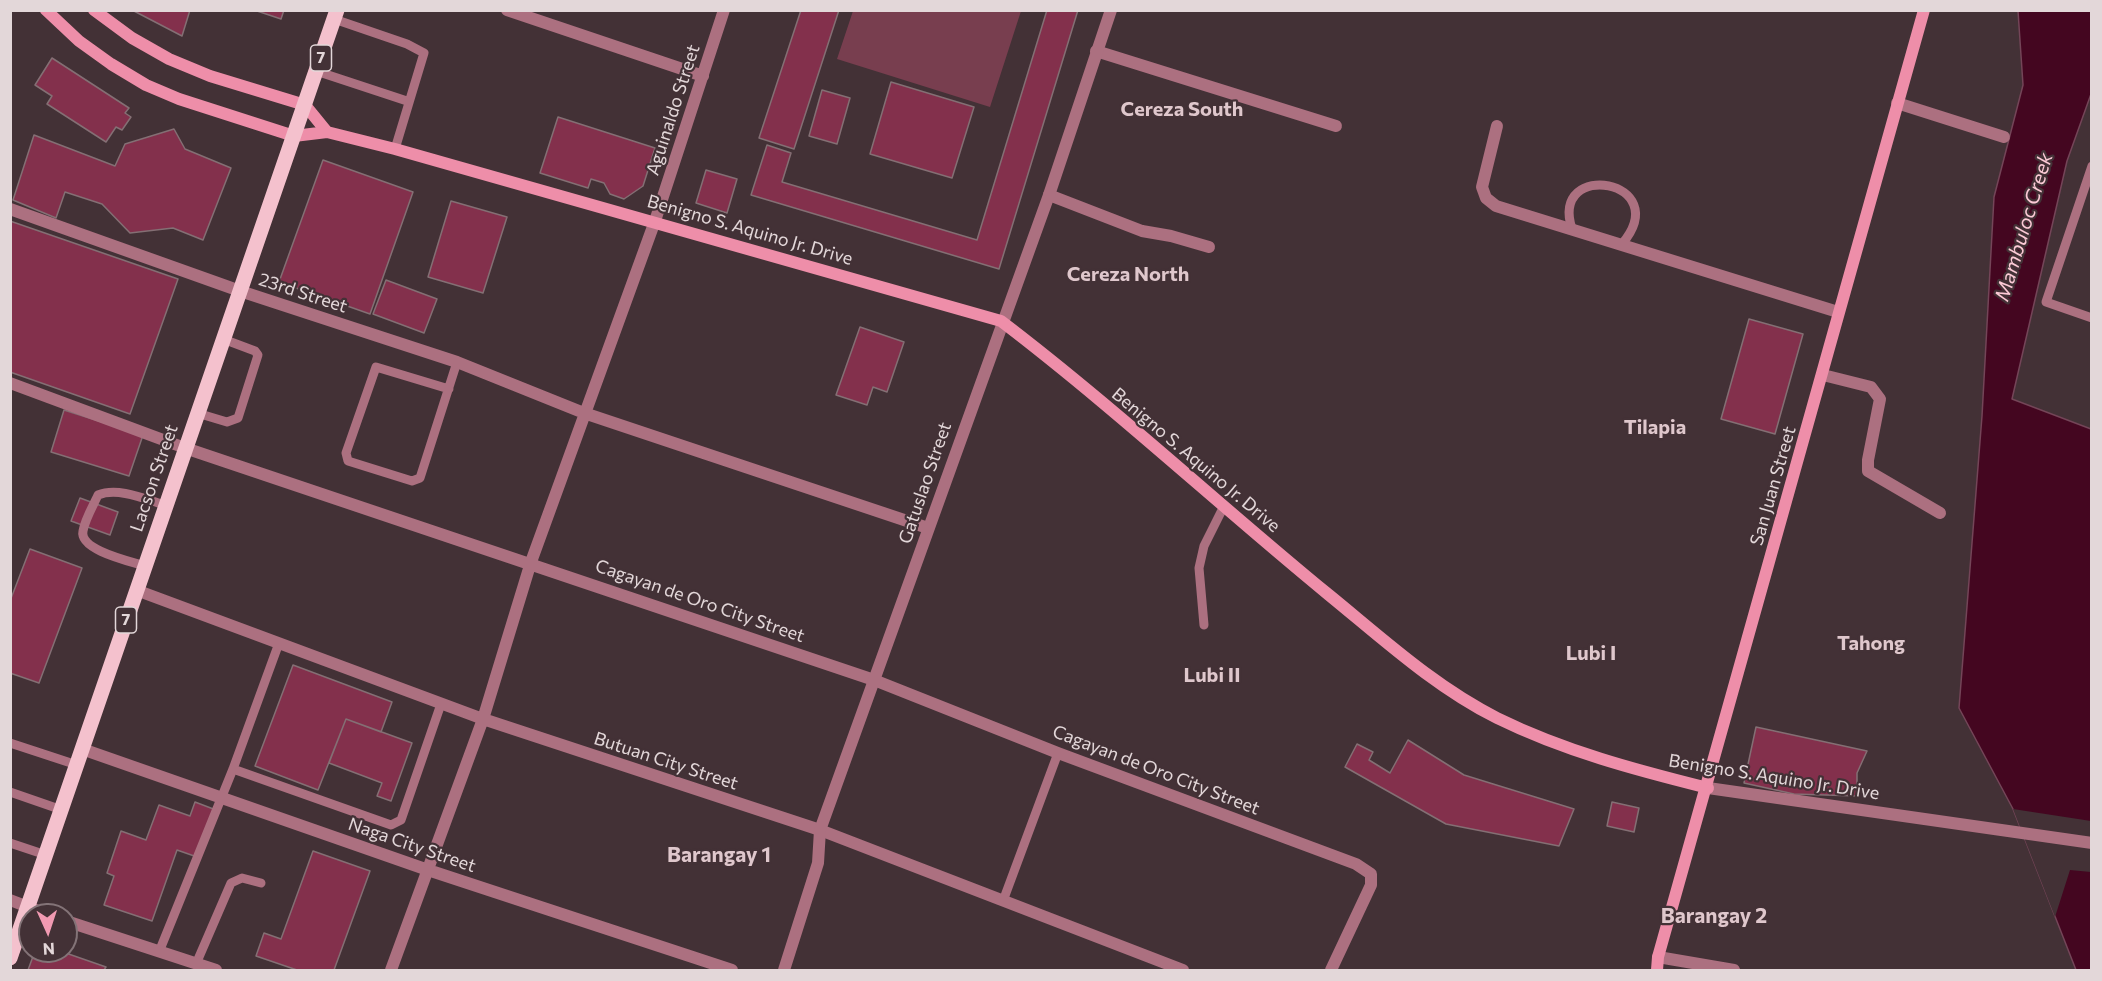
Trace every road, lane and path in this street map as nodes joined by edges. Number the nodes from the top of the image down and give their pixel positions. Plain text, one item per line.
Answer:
1 (46, 10) edge
2 (94, 10) edge
3 (507, 10) edge
4 (724, 10) edge
5 (1111, 10) edge
6 (1924, 10) edge
7 (336, 15) edge
8 (1096, 51) junction
9 (316, 71) junction
10 (703, 76) junction
11 (407, 102) junction
12 (1898, 103) junction
13 (305, 105) junction
14 (1336, 126) dead end
15 (1497, 126) dead end
16 (327, 132) junction
17 (294, 136) junction
18 (2004, 137) dead end
19 (394, 149) junction
20 (2091, 166) edge
21 (1049, 195) junction
22 (10, 209) edge
23 (655, 221) junction
24 (1572, 229) junction
25 (1622, 244) junction
26 (1209, 247) dead end
27 (240, 291) junction
28 (1838, 312) junction
29 (2091, 318) edge
30 (1001, 321) junction
31 (223, 339) junction
32 (457, 362) junction
33 (1823, 375) junction
34 (10, 383) edge
35 (449, 389) junction
36 (197, 413) junction
37 (584, 413) junction
38 (185, 448) junction
39 (165, 505) junction
40 (1223, 508) junction
41 (1940, 513) dead end
42 (928, 528) junction
43 (531, 562) junction
44 (145, 566) junction
45 (136, 591) junction
46 (1204, 625) dead end
47 (279, 643) junction
48 (874, 680) junction
49 (441, 704) junction
50 (483, 719) junction
51 (10, 743) edge
52 (82, 749) junction
53 (1058, 753) junction
54 (77, 765) junction
55 (233, 769) junction
56 (1708, 788) junction
57 (10, 792) edge
58 (221, 797) junction
59 (62, 810) junction
60 (820, 830) junction
61 (10, 843) edge
62 (2091, 843) edge
63 (46, 855) junction
64 (428, 870) junction
65 (261, 882) dead end
66 (1003, 901) junction
67 (30, 903) edge
68 (78, 925) edge
69 (18, 936) edge
70 (159, 952) junction
71 (1658, 957) junction
72 (10, 958) edge
73 (196, 964) junction
74 (216, 970) edge
75 (392, 970) edge
76 (732, 970) edge
77 (784, 970) edge
78 (1183, 970) edge
79 (1332, 970) edge
80 (1657, 970) edge
81 (1734, 970) edge

1 - 17 main road, Benigno S. Aquino Jr. Drive
2 - 13 main road
3 - 10 street
4 - 10 street, Aguinaldo Street
5 - 8 street, Gatuslao Street
6 - 12 main road, San Juan Street
7 - 9 main road, Lacson Street / 7
7 - 11 lane
8 - 14 street
8 - 21 street, Gatuslao Street
9 - 11 lane
9 - 13 main road, Lacson Street / 7
10 - 23 street, Aguinaldo Street
11 - 19 lane
12 - 18 street
12 - 28 main road, San Juan Street
13 - 16 main road
13 - 17 main road, Lacson Street / 7
15 - 24 street
16 - 17 main road, Benigno S. Aquino Jr. Drive
16 - 19 main road, Benigno S. Aquino Jr. Drive
17 - 27 main road, Lacson Street / 7
19 - 23 main road, Benigno S. Aquino Jr. Drive
20 - 29 lane
21 - 26 street
21 - 30 street, Gatuslao Street
22 - 27 street, 23rd Street
23 - 30 main road, Benigno S. Aquino Jr. Drive
23 - 37 street, Aguinaldo Street
24 - 25 street
24 - 25 lane
25 - 28 street
27 - 31 main road, Lacson Street / 7
27 - 32 street, 23rd Street
28 - 33 main road, San Juan Street
30 - 40 main road, Benigno S. Aquino Jr. Drive
30 - 42 street, Gatuslao Street
31 - 36 main road, Lacson Street / 7
31 - 36 lane
32 - 35 lane
32 - 37 street, 23rd Street
33 - 41 street
33 - 56 main road, San Juan Street
34 - 38 street, Cagayan de Oro City Street
35 - 35 lane
36 - 38 main road, Lacson Street / 7
37 - 42 street, 23rd Street
37 - 43 street, Aguinaldo Street
38 - 39 main road, Lacson Street / 7
38 - 43 street, Cagayan de Oro City Street
39 - 44 main road, Lacson Street / 7
39 - 44 lane
40 - 46 lane
40 - 56 main road, Benigno S. Aquino Jr. Drive
42 - 48 street, Gatuslao Street
43 - 48 street, Cagayan de Oro City Street
43 - 50 street, Aguinaldo Street
44 - 45 main road, Lacson Street / 7
45 - 47 street, Butuan City Street
45 - 52 main road, Lacson Street / 7
47 - 49 street, Butuan City Street
47 - 55 lane
48 - 53 street, Cagayan de Oro City Street
48 - 60 street, Gatuslao Street
49 - 50 street, Butuan City Street
49 - 55 lane
50 - 60 street, Butuan City Street
50 - 64 street, Aguinaldo Street
51 - 54 lane
52 - 54 main road, Lacson Street / 7
52 - 58 street, Naga City Street
53 - 66 lane
53 - 79 street, Cagayan de Oro City Street
54 - 59 main road, Lacson Street / 7
55 - 58 lane
56 - 62 street, Benigno S. Aquino Jr. Drive
56 - 71 main road, San Juan Street
57 - 59 lane
58 - 64 street, Naga City Street
58 - 70 lane
59 - 63 main road, Lacson Street / 7
60 - 66 street, Butuan City Street
60 - 77 street, Gatuslao Street
61 - 63 lane
63 - 67 main road, Lacson Street / 7
64 - 75 street, Aguinaldo Street
64 - 76 street, Naga City Street
65 - 73 lane
66 - 78 street, Butuan City Street
68 - 70 street
69 - 72 main road, Lacson Street / 7
70 - 73 street
71 - 80 main road, San Juan Street
71 - 81 street
73 - 74 street

